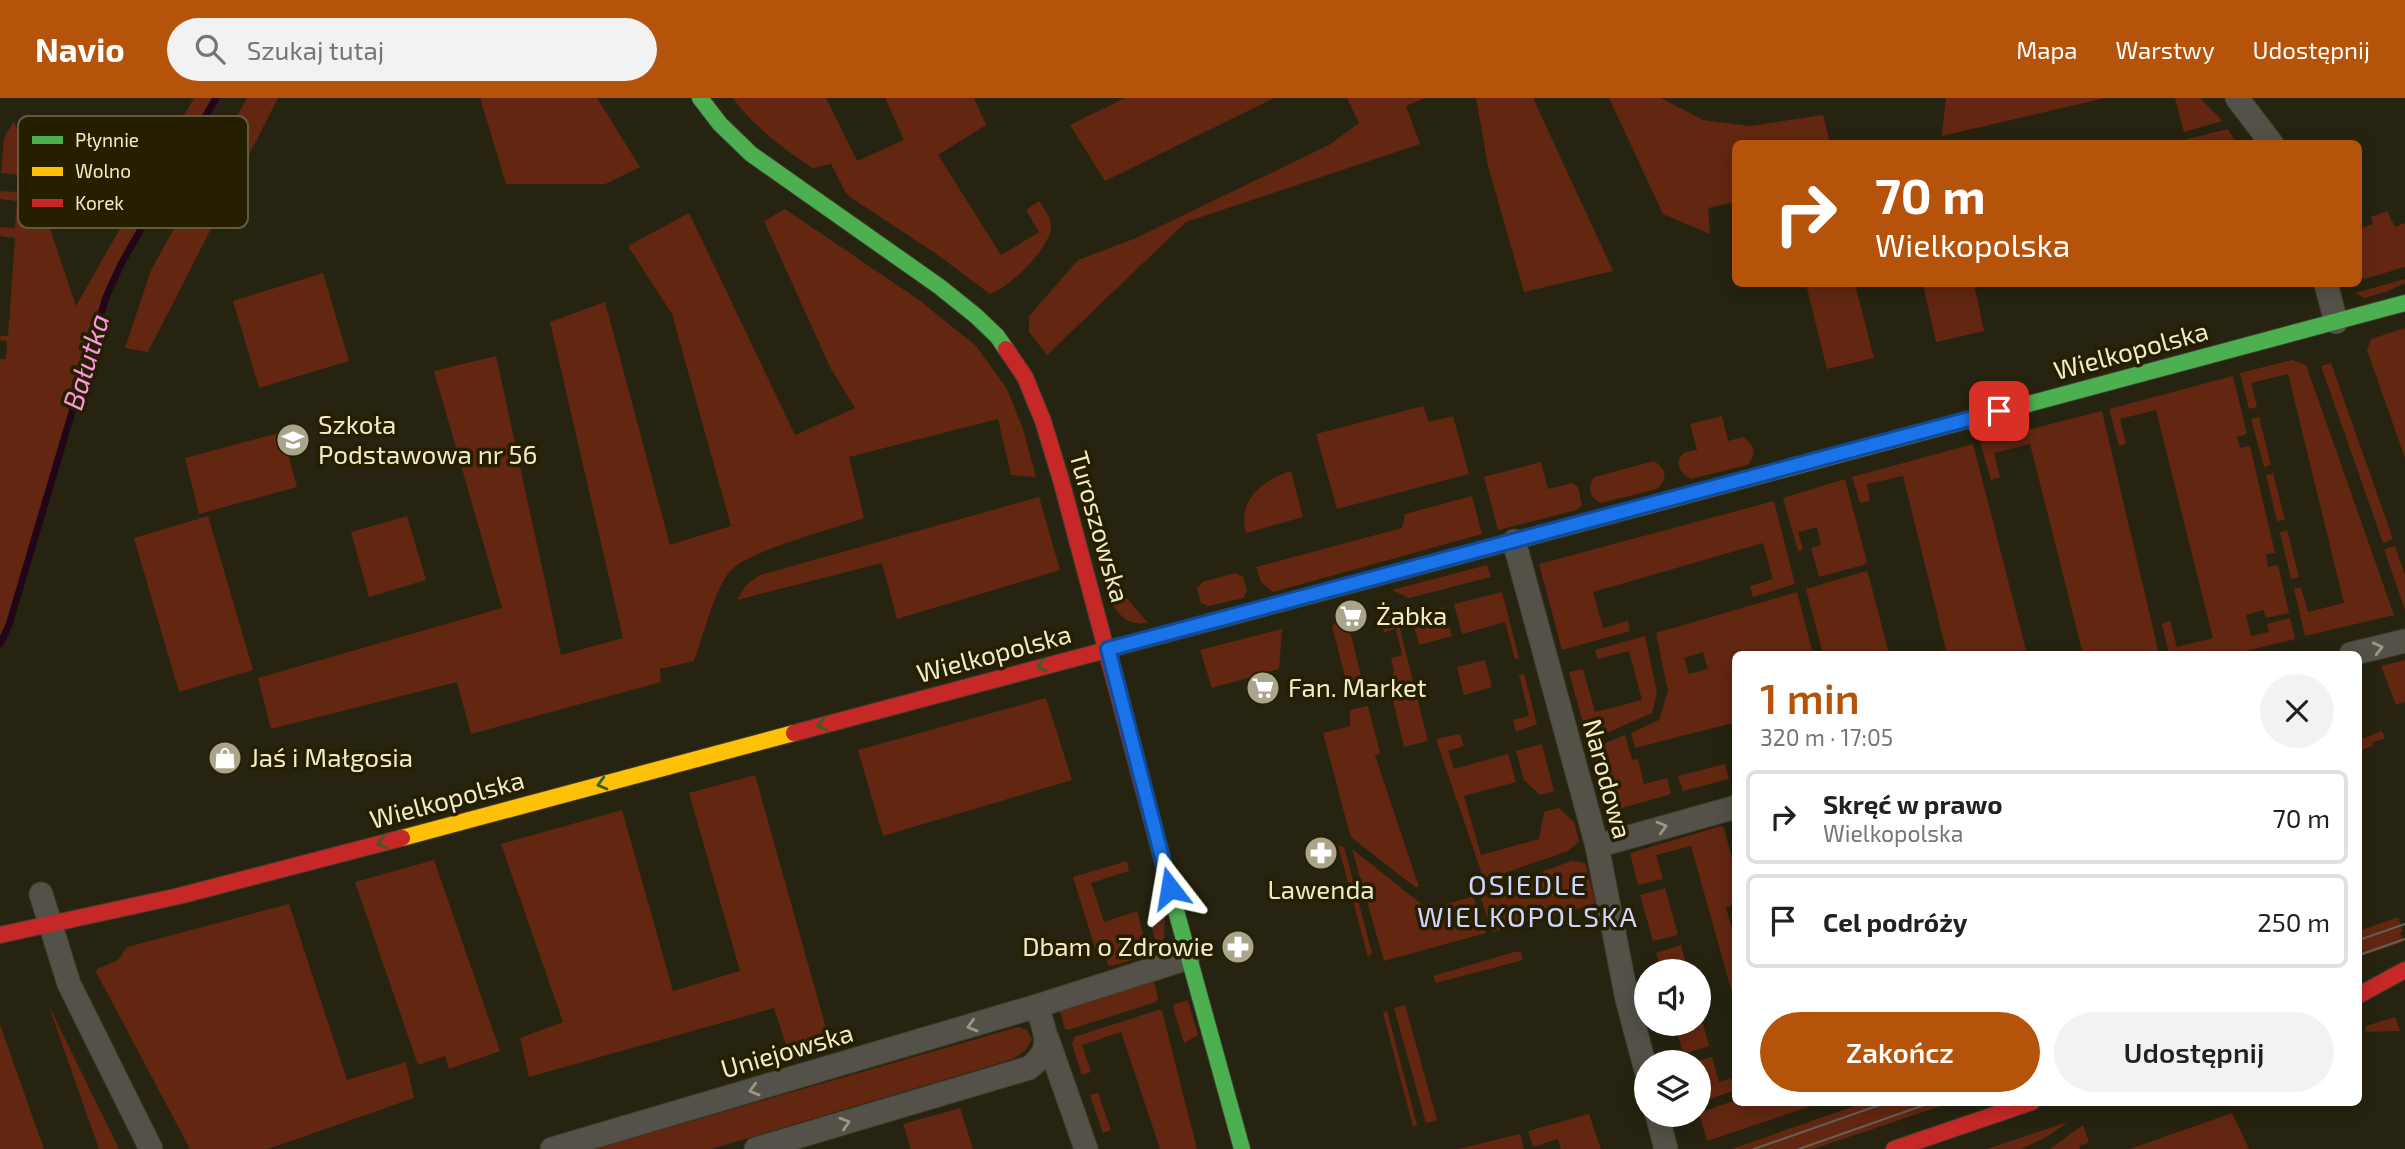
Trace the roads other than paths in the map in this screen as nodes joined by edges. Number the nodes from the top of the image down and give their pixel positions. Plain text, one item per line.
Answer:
1 (700, 98) edge
2 (2237, 98) edge
3 (2269, 140) edge
4 (2327, 287) edge
5 (2405, 303) edge
6 (2336, 321) junction
7 (1514, 541) junction
8 (2405, 641) edge
9 (1108, 649) junction
10 (2362, 651) edge
11 (1732, 808) edge
12 (1597, 846) junction
13 (41, 894) dead end
14 (50, 925) junction
15 (0, 935) edge
16 (1188, 958) junction
17 (2405, 970) edge
18 (2362, 993) edge
19 (2382, 1000) dead end
20 (2362, 1002) edge
21 (1037, 1006) junction
22 (1047, 1038) junction
23 (1641, 1050) edge
24 (2020, 1106) edge
25 (1660, 1127) edge
26 (151, 1149) edge
27 (552, 1149) edge
28 (756, 1149) edge
29 (1086, 1149) edge
30 (1242, 1149) edge
31 (1666, 1149) edge
32 (1894, 1149) edge

1 - 9 street, Turoszowska
2 - 3 street
4 - 6 street
5 - 6 street, Wielkopolska
6 - 7 street, Wielkopolska
7 - 9 street, Wielkopolska
7 - 12 street, Narodowa
10 -> 8 street
9 -> 14 street, Wielkopolska
9 - 16 street, Turoszowska
12 -> 11 street
12 - 23 street, Narodowa
13 - 14 street
14 - 15 street, Wielkopolska
14 - 26 street
16 - 21 street, Uniejowska
16 - 30 street, Turoszowska
17 - 18 street
19 - 20 street
21 - 22 street
21 -> 27 street, Uniejowska
28 -> 22 street
22 - 29 street
24 - 32 street
25 - 31 street

